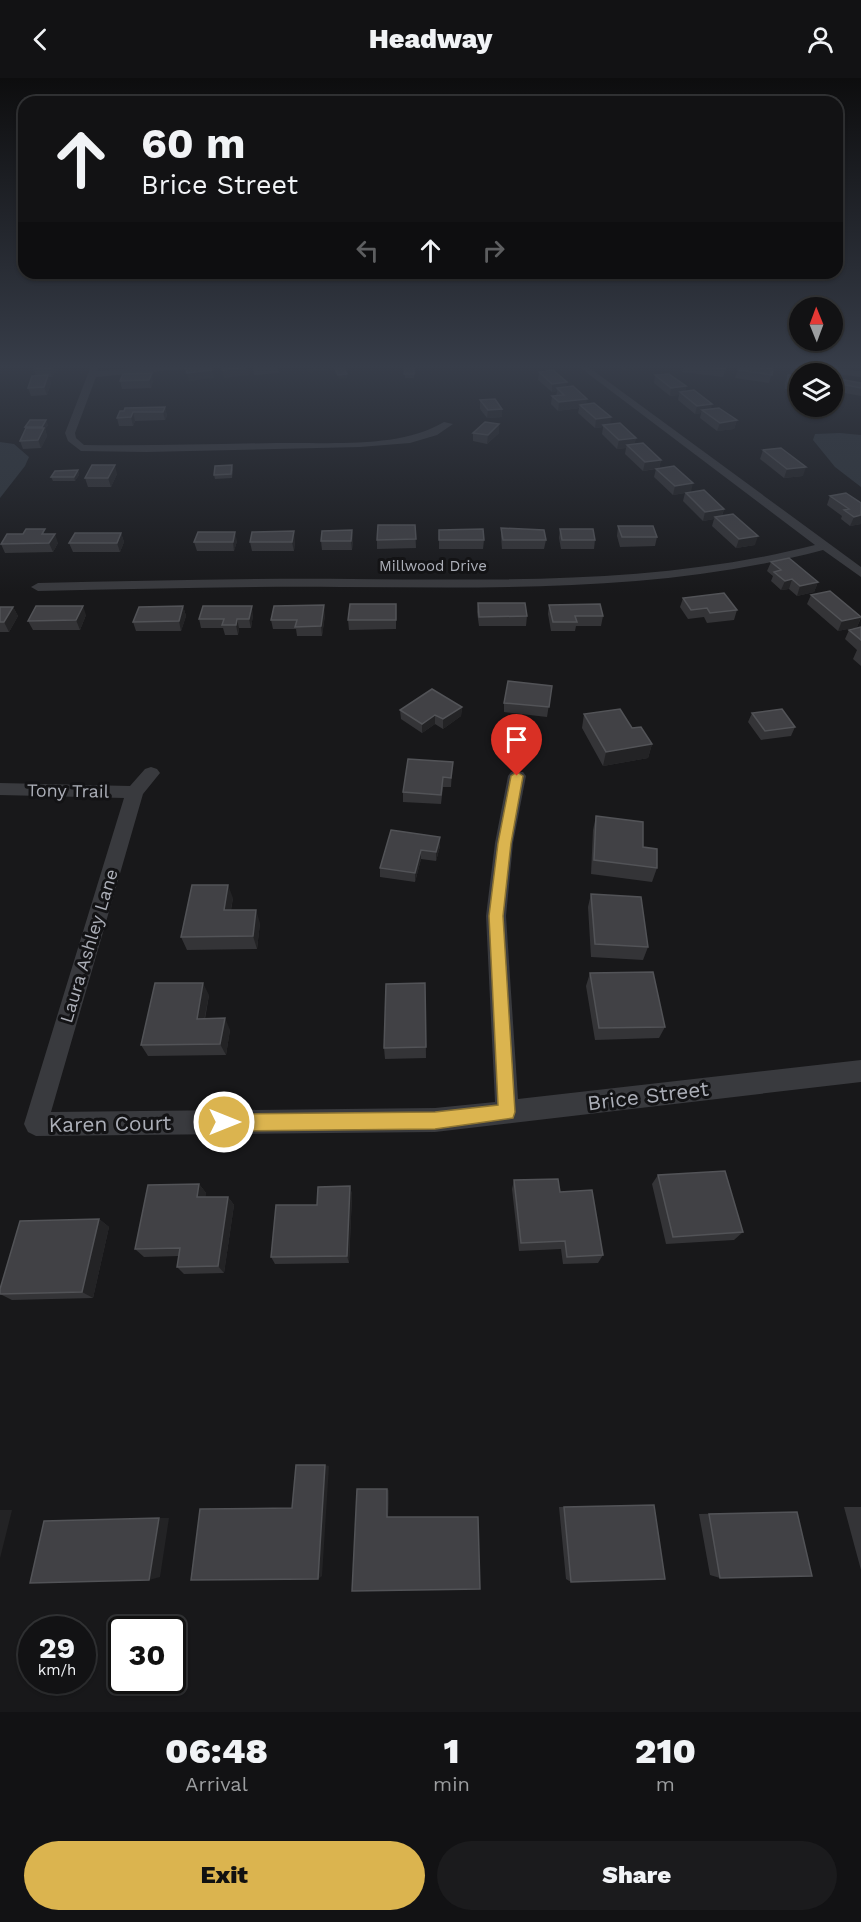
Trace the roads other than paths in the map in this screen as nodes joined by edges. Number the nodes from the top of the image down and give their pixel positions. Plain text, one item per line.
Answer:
1 (76, 442) edge
2 (382, 442) edge
3 (685, 442) edge
4 (825, 546) junction
5 (861, 573) edge
6 (38, 587) dead end
7 (151, 773) dead end
8 (517, 776) dead end
9 (0, 789) edge
10 (135, 792) junction
11 (861, 1071) edge
12 (507, 1112) junction
13 (435, 1120) joint
14 (36, 1124) joint

1 - 2 street
3 - 4 street
4 - 5 street
4 - 6 street, Millwood Drive
7 - 10 street, Laura Ashley Lane
8 - 12 street
9 - 10 street, Tony Trail
10 - 14 street, Laura Ashley Lane
11 - 12 street, Brice Street
12 - 13 street, Brice Street
13 - 14 street, Karen Court

